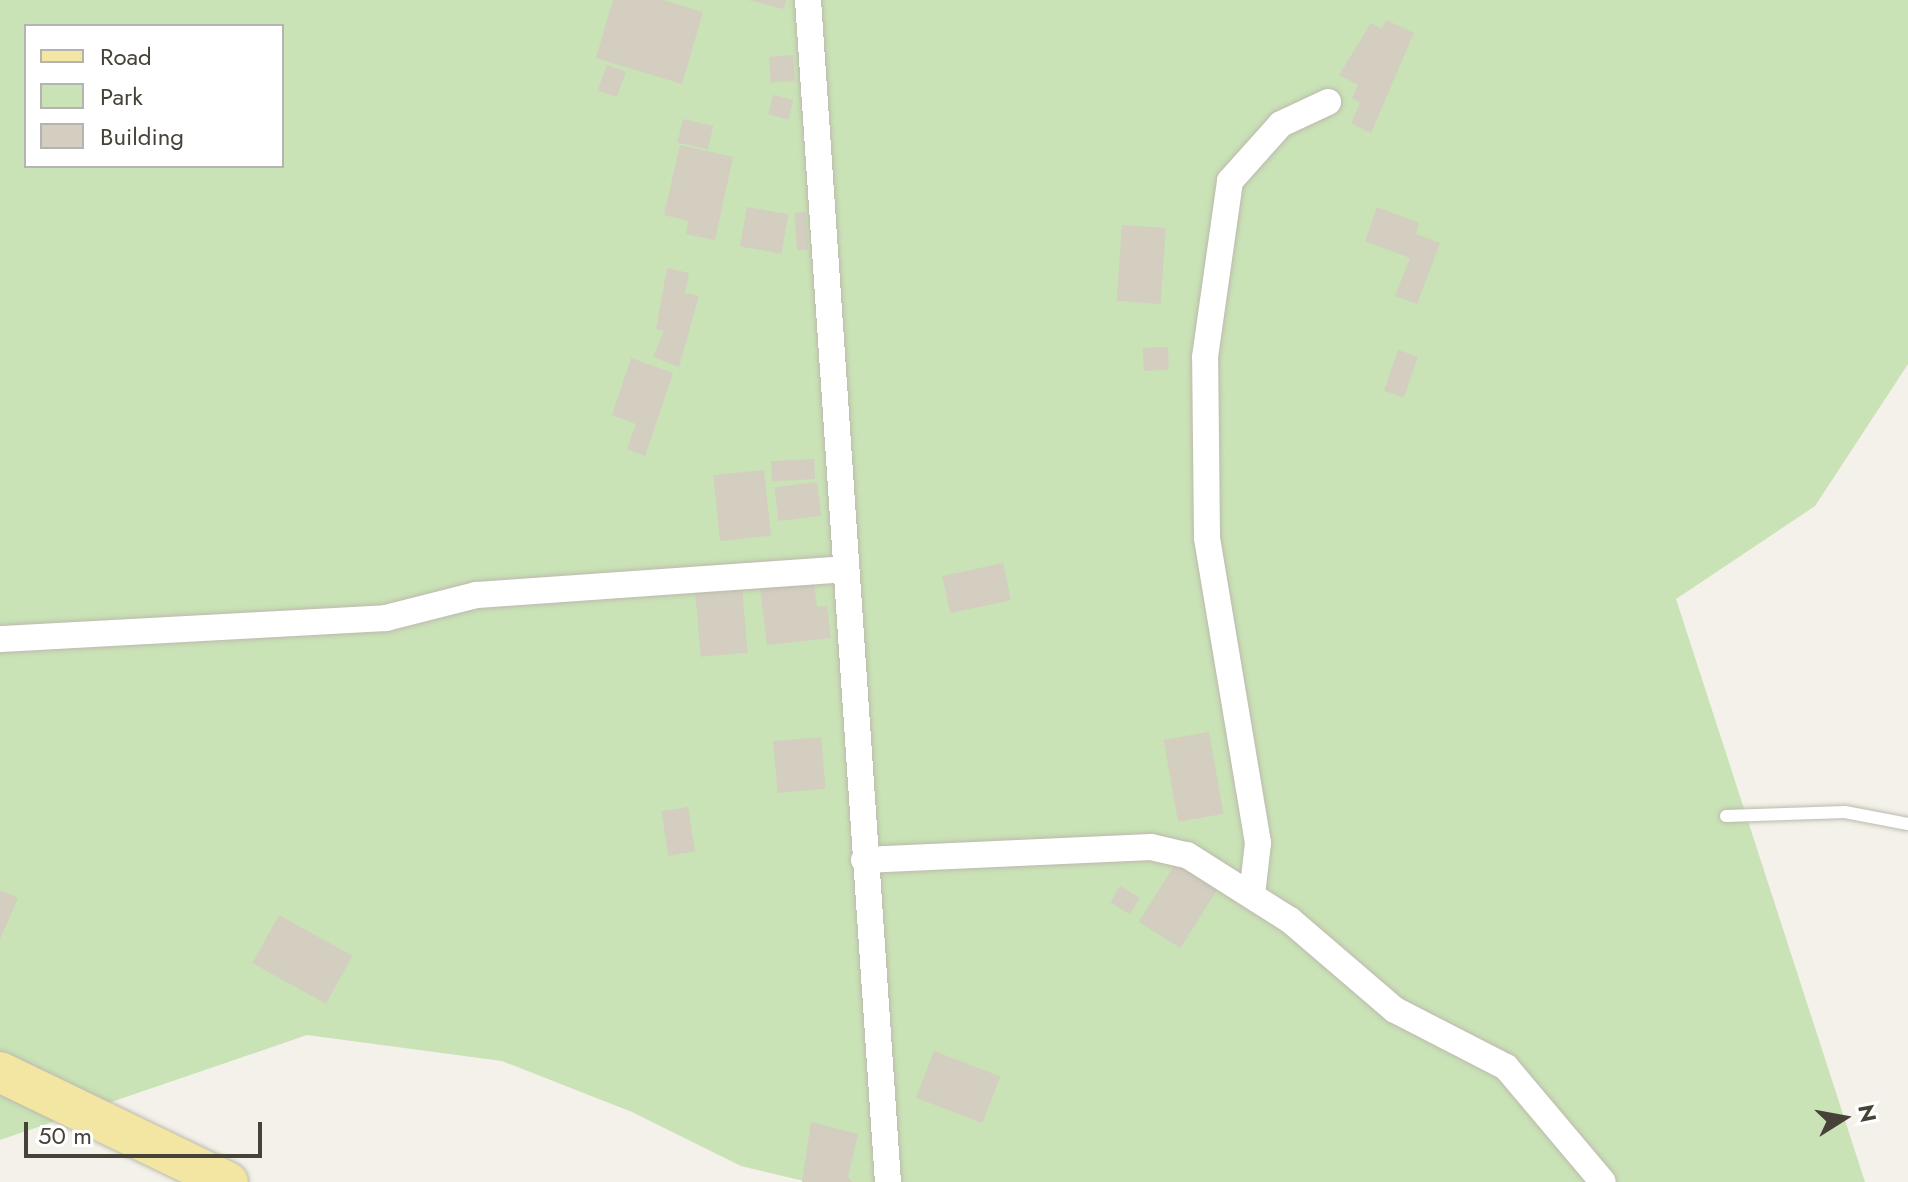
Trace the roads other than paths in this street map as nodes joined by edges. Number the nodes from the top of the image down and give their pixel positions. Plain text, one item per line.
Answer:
1 (808, 0) edge
2 (1328, 102) dead end
3 (845, 569) junction
4 (0, 639) edge
5 (1726, 816) dead end
6 (1908, 824) edge
7 (864, 860) junction
8 (1252, 895) junction
9 (0, 1072) edge
10 (228, 1182) edge
11 (888, 1182) edge
12 (1603, 1182) edge

1 - 3 street
2 - 8 street
3 - 4 street
3 - 7 street
5 - 6 lane
7 - 8 street
7 - 11 street
8 - 12 street
9 - 10 main road

